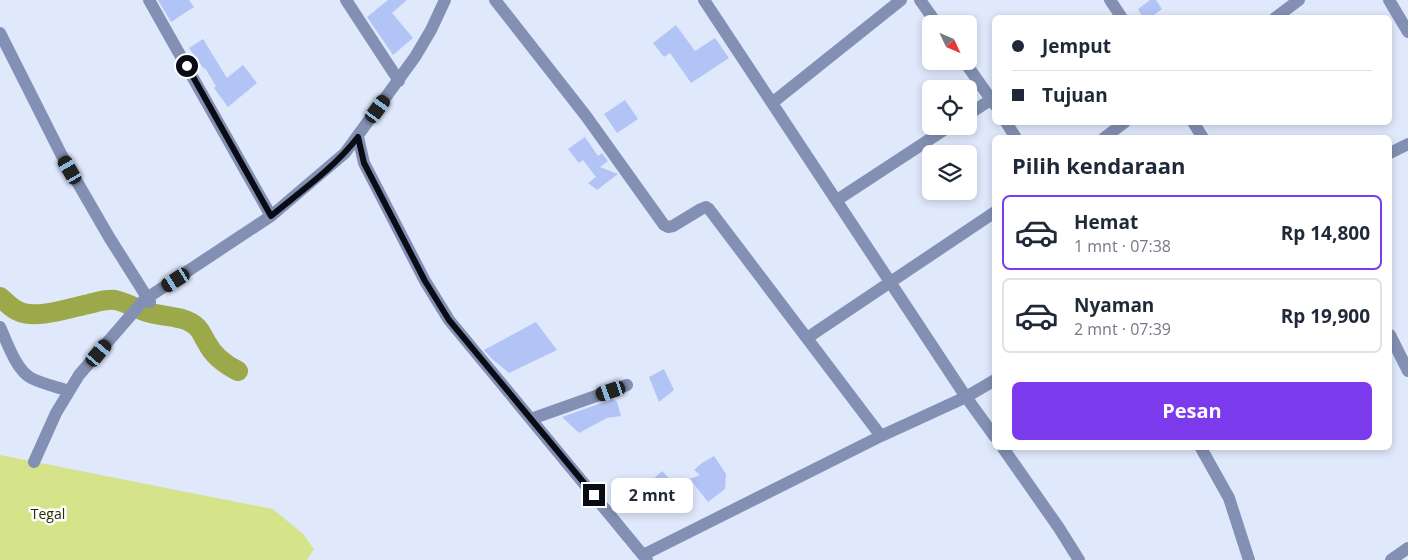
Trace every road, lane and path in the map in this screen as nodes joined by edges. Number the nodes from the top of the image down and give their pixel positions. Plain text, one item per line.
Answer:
1 (149, 0) edge
2 (346, 0) edge
3 (445, 0) edge
4 (495, 0) edge
5 (704, 0) edge
6 (901, 0) edge
7 (920, 0) edge
8 (1110, 0) edge
9 (1299, 0) edge
10 (1389, 0) edge
11 (931, 15) edge
12 (1116, 15) edge
13 (1278, 15) edge
14 (1408, 32) edge
15 (0, 33) edge
16 (971, 70) edge
17 (399, 81) junction
18 (992, 97) edge
19 (992, 101) edge
20 (772, 104) junction
21 (977, 110) edge
22 (1122, 125) edge
23 (936, 135) edge
24 (1108, 135) edge
25 (358, 137) junction
26 (1408, 144) edge
27 (1392, 152) edge
28 (836, 200) junction
29 (992, 214) edge
30 (271, 216) junction
31 (890, 281) junction
32 (149, 300) junction
33 (0, 328) edge
34 (808, 338) junction
35 (1392, 338) edge
36 (1405, 357) edge
37 (1408, 371) edge
38 (992, 382) edge
39 (627, 385) dead end
40 (69, 392) junction
41 (966, 397) junction
42 (531, 419) junction
43 (992, 433) edge
44 (881, 436) junction
45 (1004, 450) edge
46 (1202, 450) edge
47 (34, 462) dead end
48 (1408, 548) edge
49 (645, 558) edge
50 (1079, 560) edge
51 (1249, 560) edge
52 (1391, 560) edge

1 - 30 street
2 - 17 street
3 - 17 street
4 - 34 street
5 - 20 street
6 - 20 street
7 - 11 street
8 - 12 street
9 - 13 street
10 - 14 street
15 - 32 street
16 - 18 street
17 - 25 street
19 - 21 street
20 - 28 street
22 - 24 street
23 - 28 street
25 - 30 street
25 - 42 street
26 - 27 street
28 - 31 street
29 - 31 street
30 - 32 street
31 - 34 street
31 - 41 street
32 - 40 street
33 - 40 street
34 - 44 street
35 - 36 street
36 - 37 street
38 - 41 street
39 - 42 street
40 - 47 street
41 - 43 street
41 - 44 street
42 - 49 street
44 - 49 street
45 - 50 street
46 - 51 street
48 - 52 street

